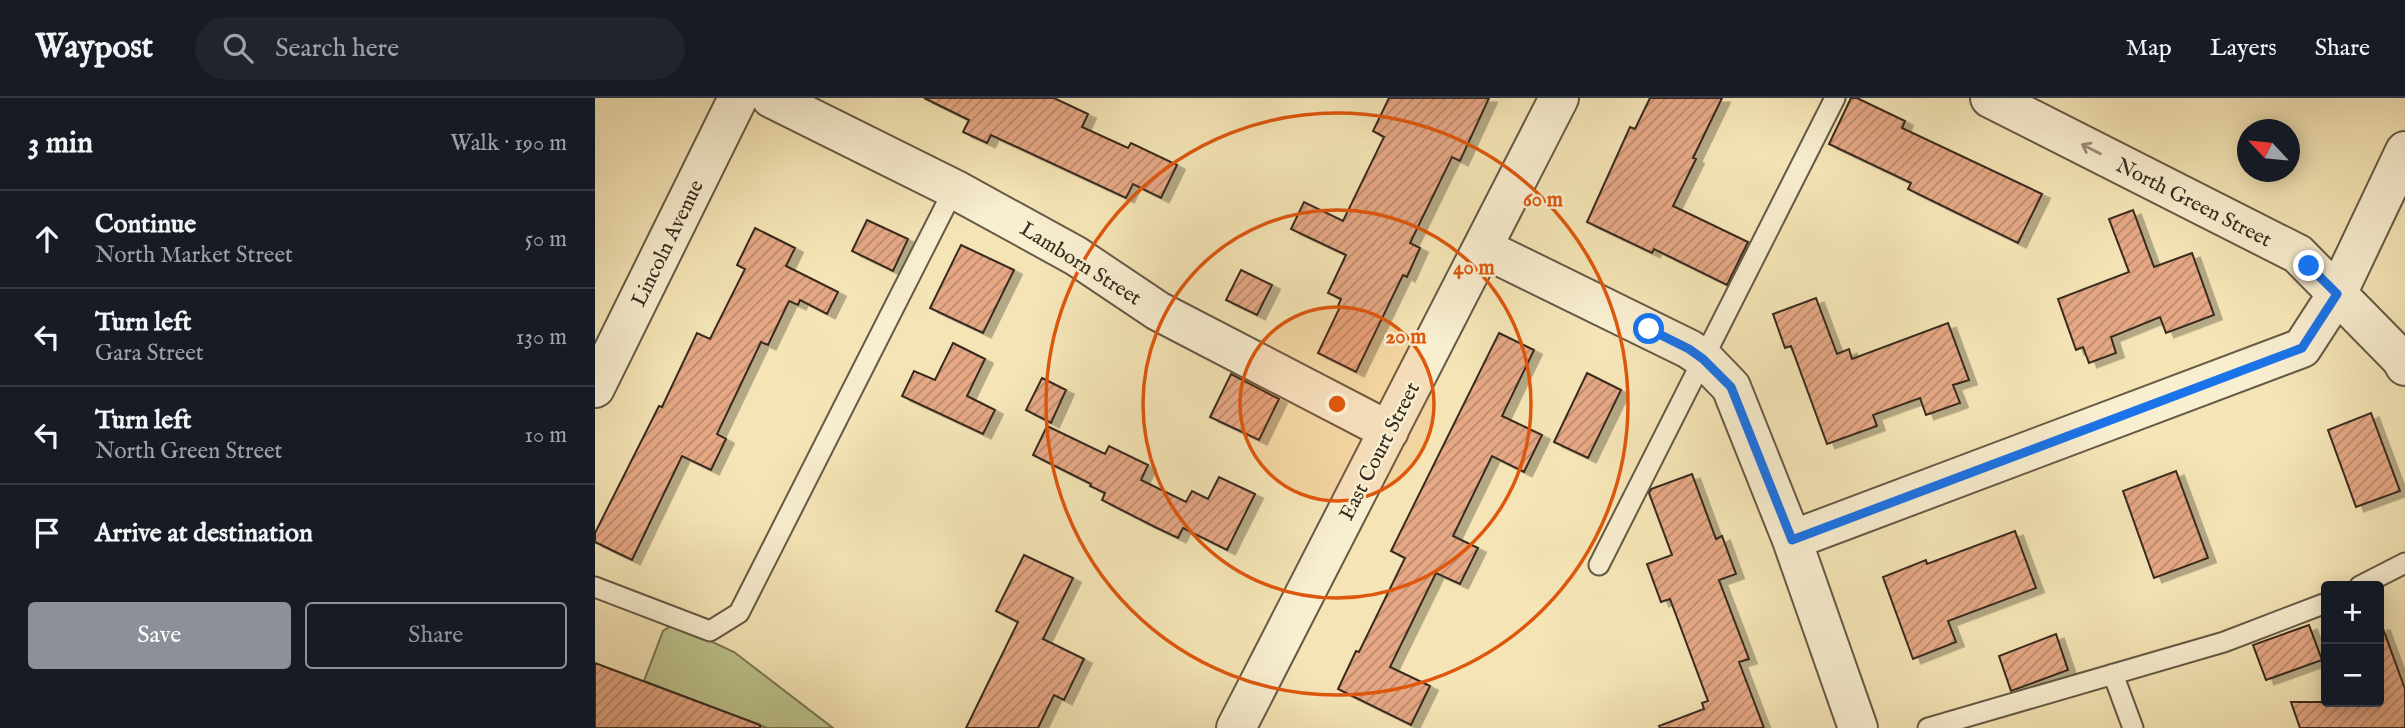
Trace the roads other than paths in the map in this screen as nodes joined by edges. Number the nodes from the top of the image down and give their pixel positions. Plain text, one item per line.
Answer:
1 (739, 98) edge
2 (771, 98) edge
3 (1559, 98) edge
4 (1835, 98) edge
5 (1990, 98) edge
6 (2405, 151) edge
7 (954, 189) junction
8 (1483, 248) junction
9 (2337, 294) junction
10 (1703, 359) junction
11 (2405, 366) edge
12 (595, 388) edge
13 (1389, 431) junction
14 (1792, 540) junction
15 (2405, 563) edge
16 (1599, 565) dead end
17 (2370, 581) edge
18 (595, 587) edge
19 (2321, 605) edge
20 (2113, 674) junction
21 (1236, 728) edge
22 (1859, 728) edge
23 (1928, 728) edge
24 (2133, 728) edge

1 - 12 street, Lincoln Avenue
2 - 7 street, Lamborn Street
3 - 8 street, East Court Street
4 - 10 lane
9 -> 5 street, North Green Street
6 - 9 street
7 - 13 street, Lamborn Street
7 - 18 lane
8 - 10 street
8 - 13 street, East Court Street
9 - 11 street, North Green Street
9 - 14 street
10 - 14 street
10 - 16 lane
13 - 21 street, East Court Street
14 - 22 street
15 - 17 lane
19 - 20 lane
20 - 23 lane
20 - 24 lane

